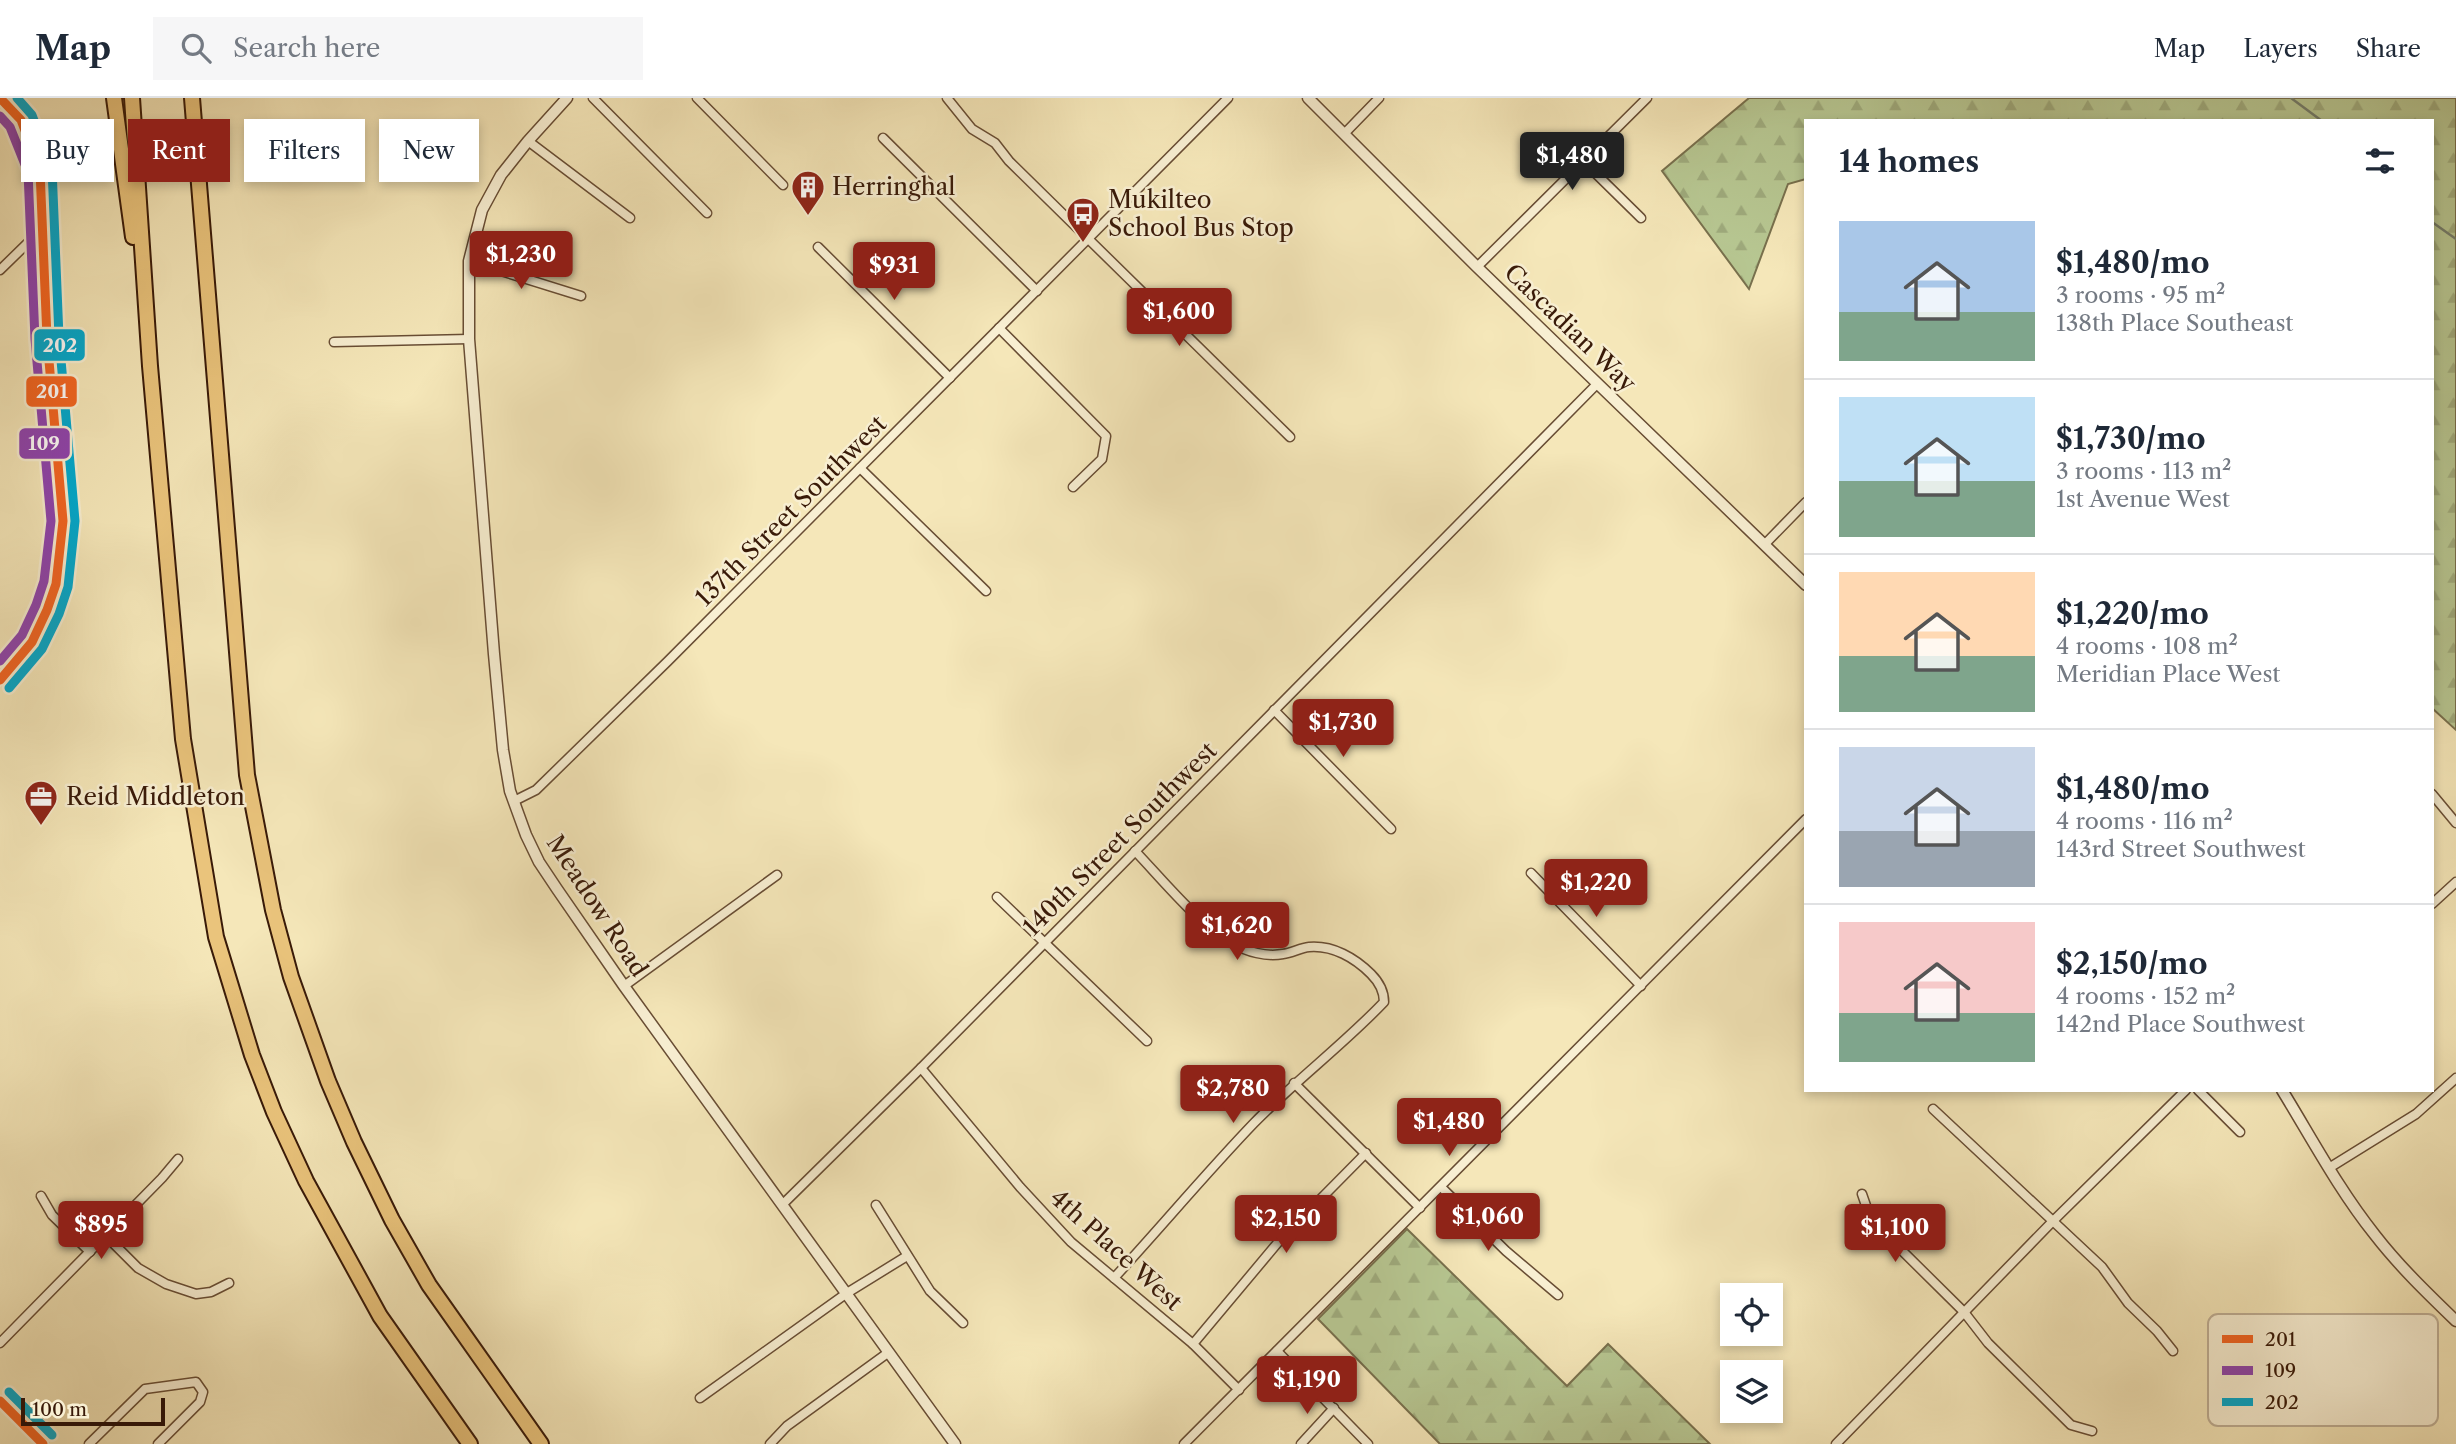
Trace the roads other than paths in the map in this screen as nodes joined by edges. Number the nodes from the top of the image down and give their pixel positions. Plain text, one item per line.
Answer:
1 (0, 98) edge
2 (114, 98) edge
3 (132, 98) edge
4 (192, 98) edge
5 (567, 98) edge
6 (593, 98) edge
7 (697, 98) edge
8 (947, 98) edge
9 (1228, 98) edge
10 (1308, 98) edge
11 (1379, 98) edge
12 (1647, 98) edge
13 (1344, 134) junction
14 (883, 138) dead end
15 (528, 141) junction
16 (1583, 161) junction
17 (783, 185) dead end
18 (706, 213) dead end
19 (630, 218) dead end
20 (1641, 218) dead end
21 (44, 228) junction
22 (1089, 239) junction
23 (818, 247) dead end
24 (468, 261) junction
25 (1477, 267) junction
26 (0, 270) edge
27 (1037, 291) junction
28 (582, 296) dead end
29 (999, 328) junction
30 (469, 340) junction
31 (334, 342) dead end
32 (150, 366) junction
33 (950, 378) junction
34 (1597, 384) junction
35 (1290, 437) dead end
36 (860, 468) junction
37 (1073, 487) dead end
38 (1804, 504) edge
39 (1765, 544) junction
40 (1804, 583) edge
41 (986, 592) dead end
42 (0, 680) edge
43 (1274, 710) junction
44 (2434, 796) edge
45 (514, 801) junction
46 (1804, 821) edge
47 (2456, 822) edge
48 (1391, 829) dead end
49 (1135, 851) junction
50 (1531, 873) dead end
51 (778, 875) dead end
52 (2456, 882) edge
53 (998, 897) dead end
54 (2434, 902) edge
55 (1045, 942) junction
56 (624, 986) junction
57 (1641, 986) junction
58 (1147, 1041) dead end
59 (921, 1068) junction
60 (2456, 1077) edge
61 (1294, 1083) junction
62 (2184, 1092) edge
63 (2200, 1092) edge
64 (2283, 1092) edge
65 (1933, 1109) dead end
66 (2240, 1132) dead end
67 (1366, 1153) junction
68 (178, 1159) dead end
69 (2329, 1168) junction
70 (1441, 1187) junction
71 (1862, 1194) dead end
72 (41, 1196) dead end
73 (783, 1204) junction
74 (876, 1205) dead end
75 (1420, 1208) junction
76 (2052, 1222) junction
77 (106, 1236) junction
78 (89, 1252) junction
79 (907, 1256) junction
80 (1114, 1278) junction
81 (229, 1283) dead end
82 (847, 1293) junction
83 (1558, 1295) dead end
84 (1964, 1312) junction
85 (2456, 1321) edge
86 (962, 1323) dead end
87 (0, 1343) edge
88 (1193, 1344) junction
89 (2173, 1351) dead end
90 (889, 1352) junction
91 (1278, 1352) junction
92 (1239, 1390) junction
93 (700, 1398) dead end
94 (0, 1401) edge
95 (1334, 1408) junction
96 (2092, 1431) dead end
97 (43, 1444) edge
98 (89, 1444) edge
99 (158, 1444) edge
100 (470, 1444) edge
101 (541, 1444) edge
102 (771, 1444) edge
103 (955, 1444) edge
104 (1184, 1444) edge
105 (1301, 1444) edge
106 (1368, 1444) edge
107 (1836, 1444) edge

1 - 21 street
2 - 32 highway
3 - 32 highway
4 - 101 highway
5 - 15 street, Meadow Road
6 - 18 street
7 - 17 street
8 - 22 street
9 - 22 street, 137th Street Southwest
10 - 13 street, Cascadian Way
11 - 13 street
12 - 16 street
13 - 25 street, Cascadian Way
14 - 27 street
15 - 19 street
15 - 24 street, Meadow Road
16 - 20 street
16 - 25 street
21 - 26 street
21 - 42 street
22 - 27 street, 137th Street Southwest
22 - 35 street
23 - 33 street
24 - 28 street
24 - 30 street, Meadow Road
25 - 34 street, Cascadian Way
27 - 29 street, 137th Street Southwest
29 - 33 street, 137th Street Southwest
29 - 37 street
30 - 31 street
30 - 45 street, Meadow Road
32 - 100 highway
33 - 36 street, 137th Street Southwest
34 - 39 street, Cascadian Way
34 - 43 street, 140th Street Southwest
36 - 41 street
36 - 45 street, 137th Street Southwest
38 - 39 street
39 - 40 street, Cascadian Way
43 - 48 street
43 - 49 street, 140th Street Southwest
44 - 47 street
45 - 56 street, Meadow Road
46 - 57 street
49 - 55 street, 140th Street Southwest
49 - 61 street
50 - 57 street
51 - 56 street
52 - 54 street
53 - 55 street
55 - 58 street
55 - 59 street, 140th Street Southwest
56 - 73 street, Meadow Road
57 - 70 street
59 - 73 street, 140th Street Southwest
59 - 80 street, 4th Place West
60 - 69 street
61 - 67 street
61 - 80 street
62 - 76 street
63 - 66 street
64 - 69 street
65 - 76 street
67 - 75 street
67 - 88 street
68 - 77 street
69 - 85 street
70 - 75 street
70 - 83 street
71 - 84 street
72 - 78 street
73 - 82 street, Meadow Road
74 - 79 street
75 - 91 street
76 - 84 street
76 - 89 street
77 - 78 street
77 - 81 street
78 - 87 street
79 - 82 street
79 - 86 street
80 - 88 street, 4th Place West
82 - 90 street, Meadow Road
82 - 93 street
84 - 96 street
84 - 107 street
88 - 92 street, 4th Place West
90 - 102 street
90 - 103 street, Meadow Road
91 - 92 street
91 - 95 street
92 - 104 street
94 - 97 street
95 - 105 street
95 - 106 street
98 - 99 street

